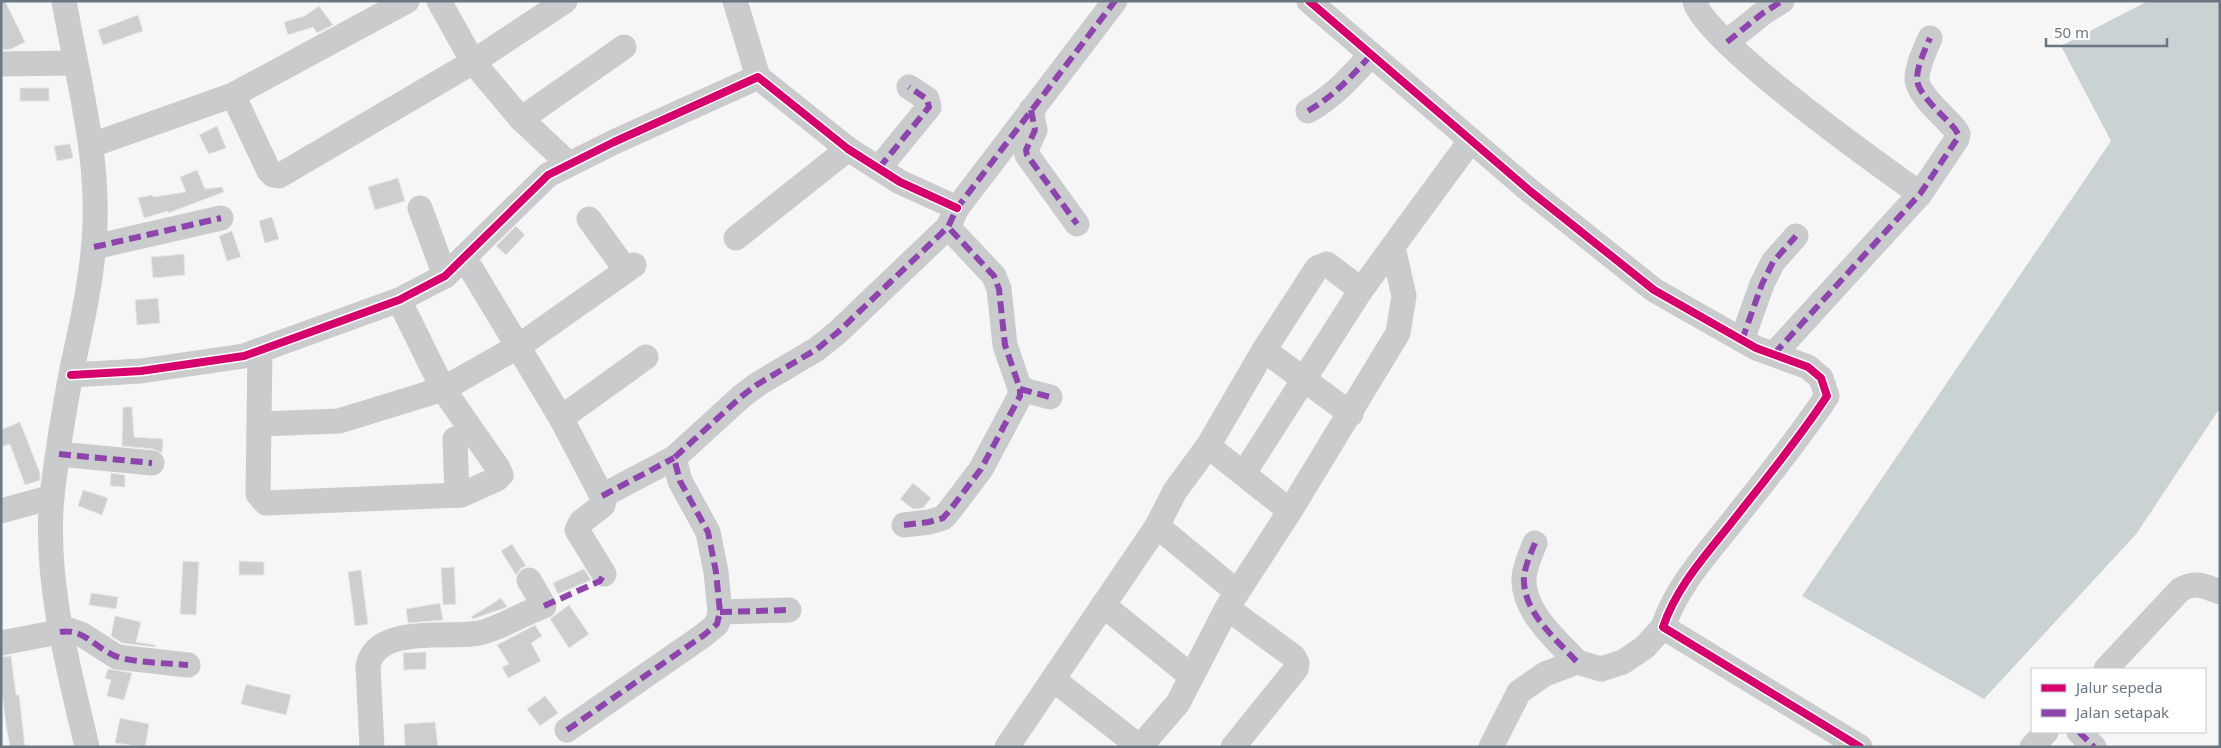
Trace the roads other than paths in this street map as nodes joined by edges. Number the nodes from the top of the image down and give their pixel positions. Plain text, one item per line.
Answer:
1 (64, 1) edge
2 (407, 1) edge
3 (438, 1) edge
4 (565, 1) edge
5 (735, 1) edge
6 (1115, 1) edge
7 (1309, 1) edge
8 (1695, 1) edge
9 (1782, 1) edge
10 (1930, 38) dead end
11 (1727, 42) junction
12 (624, 47) dead end
13 (1371, 54) junction
14 (474, 62) junction
15 (75, 63) junction
16 (1, 64) edge
17 (758, 77) junction
18 (909, 87) dead end
19 (233, 95) junction
20 (1031, 110) junction
21 (1308, 111) dead end
22 (521, 119) junction
23 (1471, 140) junction
24 (92, 145) junction
25 (848, 149) junction
26 (569, 164) junction
27 (878, 168) junction
28 (1920, 194) junction
29 (420, 208) dead end
30 (221, 218) dead end
31 (952, 218) junction
32 (589, 219) dead end
33 (1077, 224) dead end
34 (1796, 236) dead end
35 (736, 238) dead end
36 (94, 246) junction
37 (1393, 247) junction
38 (464, 257) junction
39 (445, 276) junction
40 (1361, 290) junction
41 (399, 300) junction
42 (1742, 340) junction
43 (519, 346) junction
44 (260, 350) junction
45 (1264, 350) junction
46 (1774, 354) junction
47 (646, 357) dead end
48 (71, 375) junction
49 (1304, 379) junction
50 (443, 389) junction
51 (1020, 389) junction
52 (1050, 397) dead end
53 (1351, 414) junction
54 (561, 418) junction
55 (260, 424) junction
56 (455, 439) dead end
57 (1208, 446) junction
58 (59, 454) junction
59 (674, 458) junction
60 (152, 463) dead end
61 (1244, 473) junction
62 (457, 495) junction
63 (602, 496) junction
64 (52, 497) junction
65 (1, 511) edge
66 (1290, 511) junction
67 (904, 525) dead end
68 (1157, 526) junction
69 (1535, 543) dead end
70 (604, 574) dead end
71 (529, 580) dead end
72 (2220, 592) edge
73 (1232, 600) junction
74 (1103, 605) junction
75 (789, 610) dead end
76 (720, 612) junction
77 (1663, 627) junction
78 (60, 632) junction
79 (1, 643) edge
80 (1577, 662) junction
81 (188, 665) dead end
82 (2107, 668) edge
83 (1192, 676) junction
84 (1054, 680) junction
85 (567, 730) dead end
86 (2045, 733) edge
87 (2081, 733) edge
88 (1825, 739) edge
89 (87, 747) edge
90 (372, 747) edge
91 (1007, 747) edge
92 (1140, 747) edge
93 (1233, 747) edge
94 (1491, 747) edge
95 (1860, 747) edge
96 (2032, 747) edge
97 (2094, 747) edge

1 - 15 street
2 - 19 street
3 - 14 street
4 - 14 street
5 - 17 street
6 - 20 street
7 - 13 street
8 - 11 street
9 - 11 street
10 - 28 street
11 - 28 street
12 - 22 street
13 - 21 street
13 - 23 street
14 - 19 street
14 - 22 street
15 - 16 street
15 - 24 street
17 - 25 street
17 - 26 street
18 - 27 street
19 - 24 street
20 - 31 street
20 - 33 street
22 - 26 street
23 - 37 street
23 - 42 street
24 - 36 street
25 - 27 street
25 - 35 street
26 - 38 street
27 - 31 street
28 - 46 street
29 - 39 street
30 - 36 street
31 - 51 street
31 - 59 street
32 - 43 street
34 - 42 street
36 - 48 street
37 - 40 street
37 - 53 street
38 - 39 street
38 - 43 street
39 - 41 street
40 - 45 street
40 - 49 street
41 - 44 street
41 - 50 street
42 - 46 street
43 - 50 street
43 - 54 street
44 - 48 street
44 - 55 street
45 - 49 street
45 - 57 street
46 - 77 street
47 - 54 street
48 - 58 street
49 - 53 street
49 - 61 street
50 - 55 street
50 - 62 street
51 - 52 street
51 - 67 street
53 - 66 street
54 - 63 street
55 - 62 street
56 - 62 street
57 - 61 street
57 - 68 street
58 - 60 street
58 - 64 street
59 - 63 street
59 - 76 street
61 - 66 street
63 - 70 street
64 - 65 street
64 - 78 street
66 - 73 street
68 - 73 street
68 - 74 street
69 - 80 street
71 - 90 street
72 - 82 street
73 - 83 street
73 - 93 street
74 - 83 street
74 - 84 street
75 - 76 street
76 - 85 street
77 - 80 street
77 - 88 street
78 - 79 street
78 - 81 street
78 - 89 street
80 - 94 street
83 - 92 street
84 - 91 street
84 - 92 street
86 - 96 street
87 - 97 street
88 - 95 street

